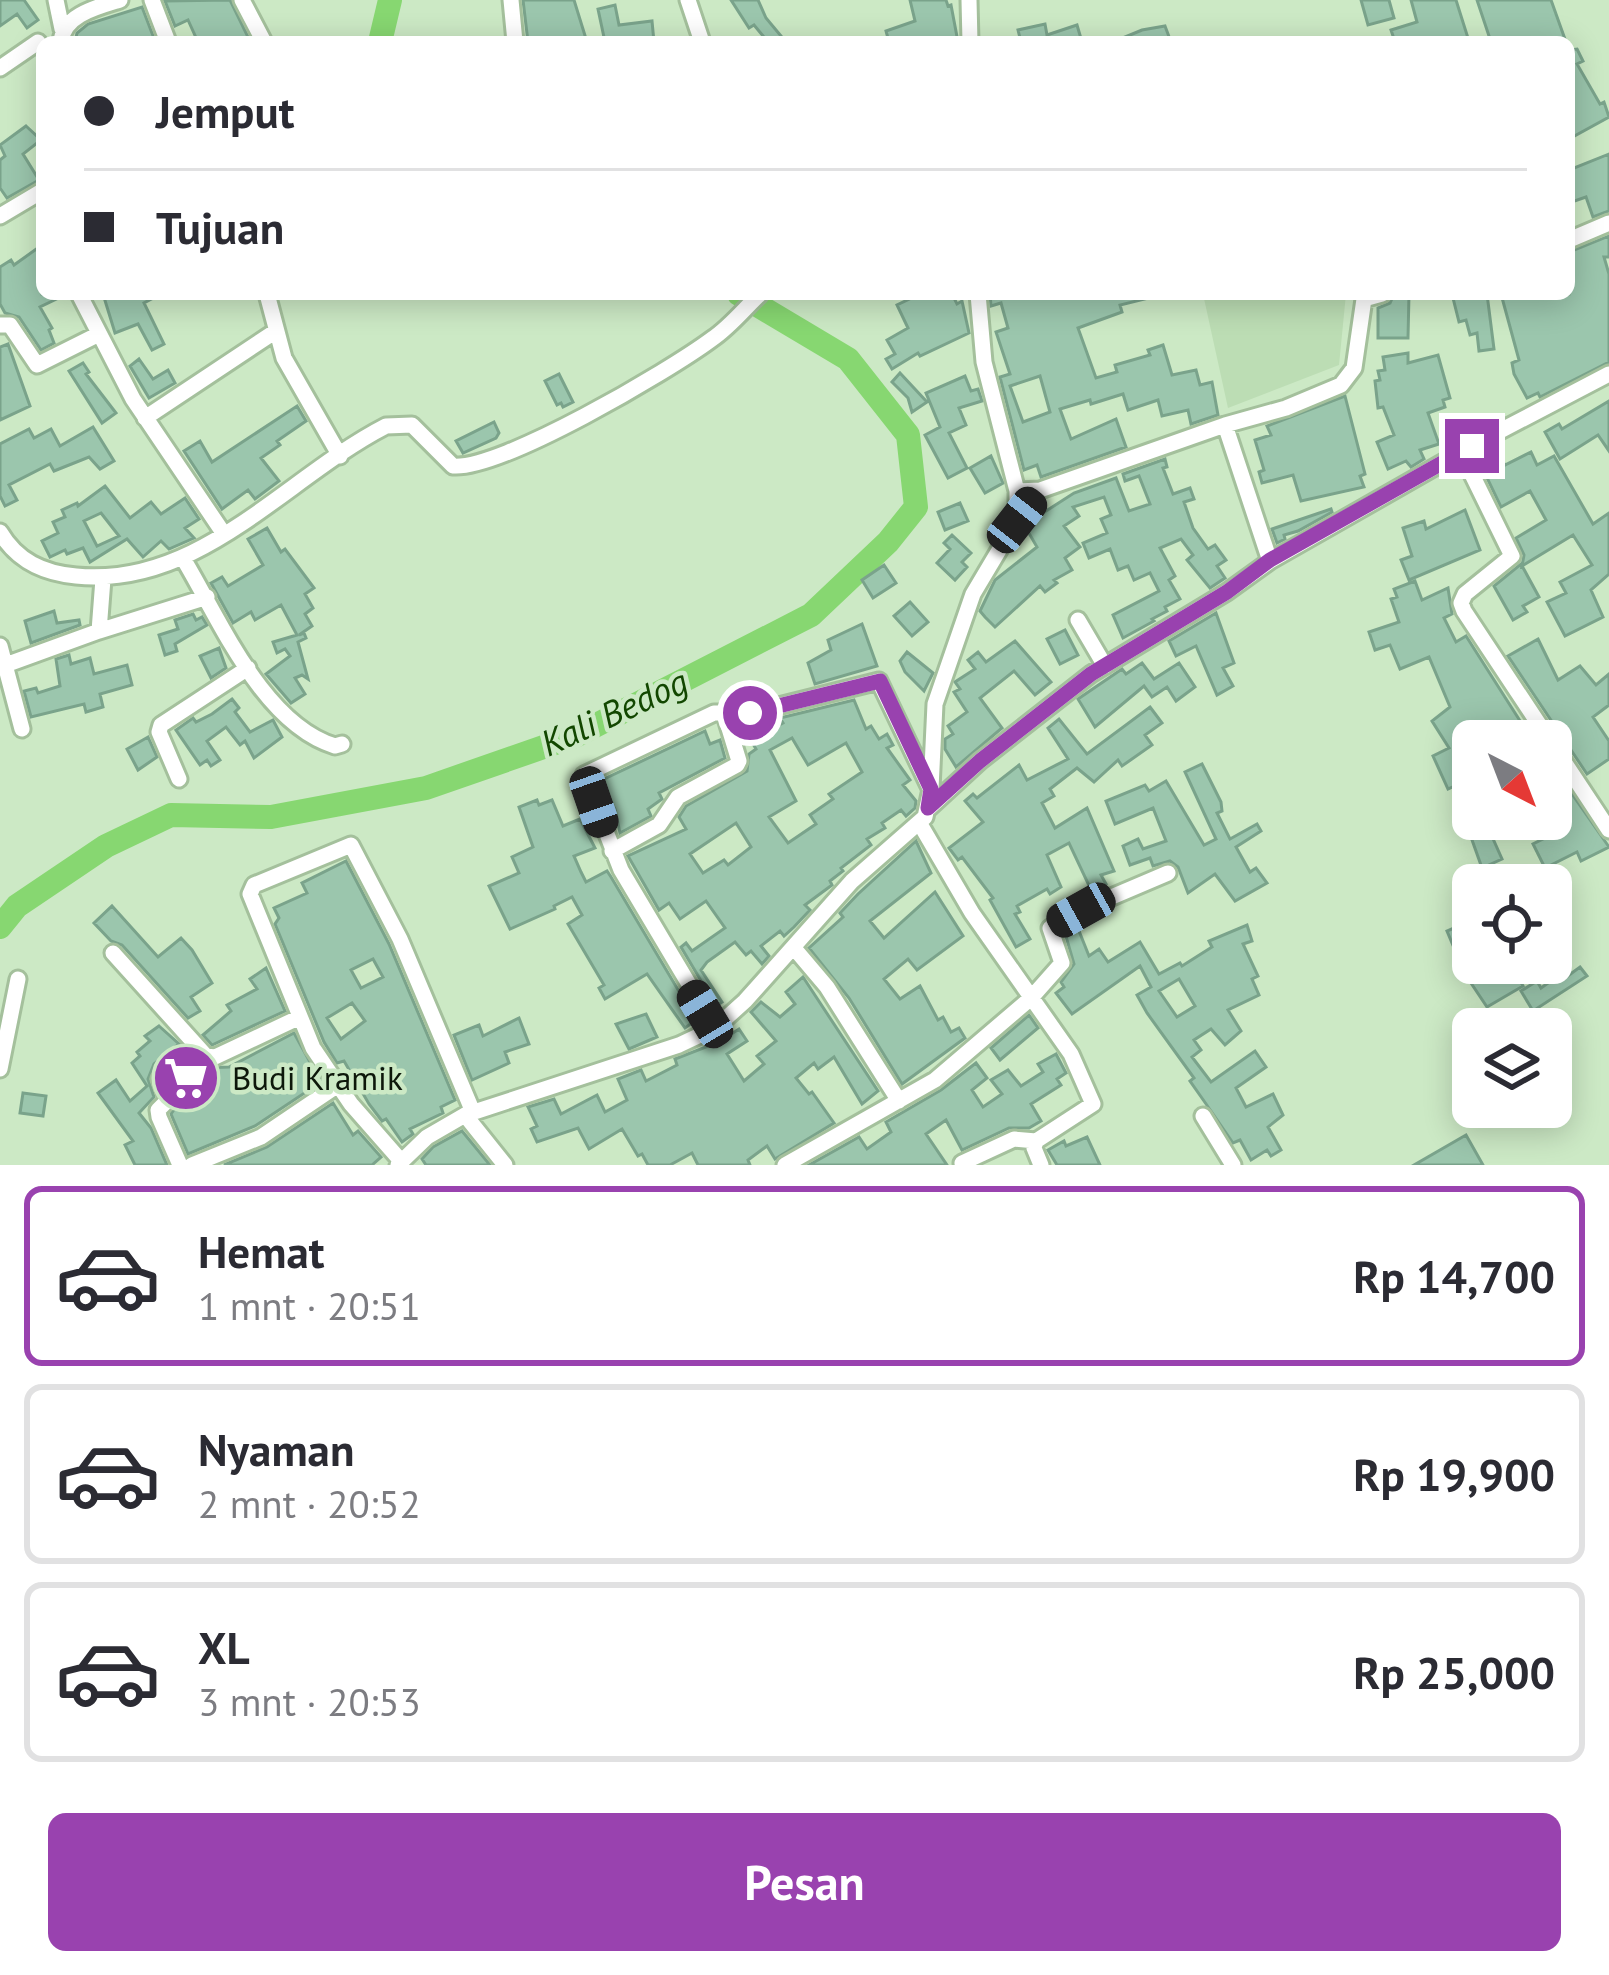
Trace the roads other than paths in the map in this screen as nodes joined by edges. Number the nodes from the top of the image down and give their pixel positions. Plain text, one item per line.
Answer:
1 (56, 0) edge
2 (120, 0) edge
3 (152, 0) edge
4 (242, 0) edge
5 (512, 0) edge
6 (688, 0) edge
7 (969, 0) edge
8 (62, 36) edge
9 (166, 36) edge
10 (261, 36) edge
11 (515, 36) edge
12 (700, 36) edge
13 (970, 36) edge
14 (36, 43) edge
15 (0, 68) edge
16 (36, 195) edge
17 (0, 216) edge
18 (1609, 223) edge
19 (1575, 237) edge
20 (82, 300) edge
21 (268, 300) edge
22 (754, 300) edge
23 (978, 300) edge
24 (1364, 300) edge
25 (0, 325) edge
26 (276, 331) junction
27 (98, 334) junction
28 (1609, 374) edge
29 (145, 418) junction
30 (1225, 424) junction
31 (1461, 452) junction
32 (340, 456) junction
33 (1017, 490) junction
34 (1040, 490) junction
35 (1017, 520) junction
36 (0, 532) edge
37 (224, 534) junction
38 (19, 557) junction
39 (0, 558) edge
40 (184, 560) junction
41 (1270, 560) junction
42 (104, 579) junction
43 (206, 597) junction
44 (1078, 620) dead end
45 (99, 631) junction
46 (0, 646) edge
47 (3, 666) edge
48 (1105, 666) junction
49 (248, 668) junction
50 (724, 712) junction
51 (1537, 720) edge
52 (22, 729) dead end
53 (342, 744) dead end
54 (1572, 774) edge
55 (179, 779) dead end
56 (931, 789) junction
57 (924, 816) junction
58 (1609, 830) edge
59 (612, 851) junction
60 (1168, 873) dead end
61 (794, 948) junction
62 (113, 953) dead end
63 (18, 979) dead end
64 (1031, 998) junction
65 (298, 1018) junction
66 (715, 1028) junction
67 (196, 1046) junction
68 (0, 1069) edge
69 (338, 1085) junction
70 (899, 1101) junction
71 (469, 1113) junction
72 (1203, 1116) dead end
73 (1036, 1141) junction
74 (400, 1163) edge
75 (962, 1163) edge
76 (180, 1165) edge
77 (192, 1165) edge
78 (506, 1165) edge
79 (785, 1165) edge
80 (1040, 1165) edge
81 (1233, 1165) edge

1 - 8 street
2 - 8 street
3 - 9 street
4 - 10 street
5 - 11 street
6 - 12 street
7 - 13 street
14 - 15 street
16 - 17 street
18 - 19 street
20 - 27 street
21 - 26 street
22 - 32 street
23 - 33 street
24 - 30 street
25 - 27 street
26 - 29 street
26 - 32 street
27 - 29 street
28 - 31 street
29 - 37 street
30 - 34 street
30 - 41 street
31 - 41 street
31 - 51 street
32 - 37 street
33 - 34 street
33 - 35 street
34 - 35 street
35 - 56 street
36 - 38 street
37 - 40 street
38 - 39 street
38 - 42 street
40 - 42 street
40 - 43 street
41 - 48 street
42 - 45 street
43 - 45 street
43 - 49 street
44 - 48 street
45 - 47 street
46 - 47 street
47 - 52 street
48 - 57 street
49 - 53 street
49 - 55 street
50 - 56 street
50 - 59 street
50 - 59 street
54 - 58 street
56 - 57 street
57 - 61 street
57 - 64 street
59 - 66 street
60 - 64 street
61 - 66 street
61 - 70 street
62 - 67 street
63 - 68 street
64 - 70 street
64 - 73 street
65 - 67 street
65 - 69 street
65 - 71 street
66 - 71 street
67 - 76 street
69 - 74 street
69 - 77 street
70 - 79 street
71 - 74 street
71 - 78 street
72 - 81 street
73 - 75 street
73 - 80 street

